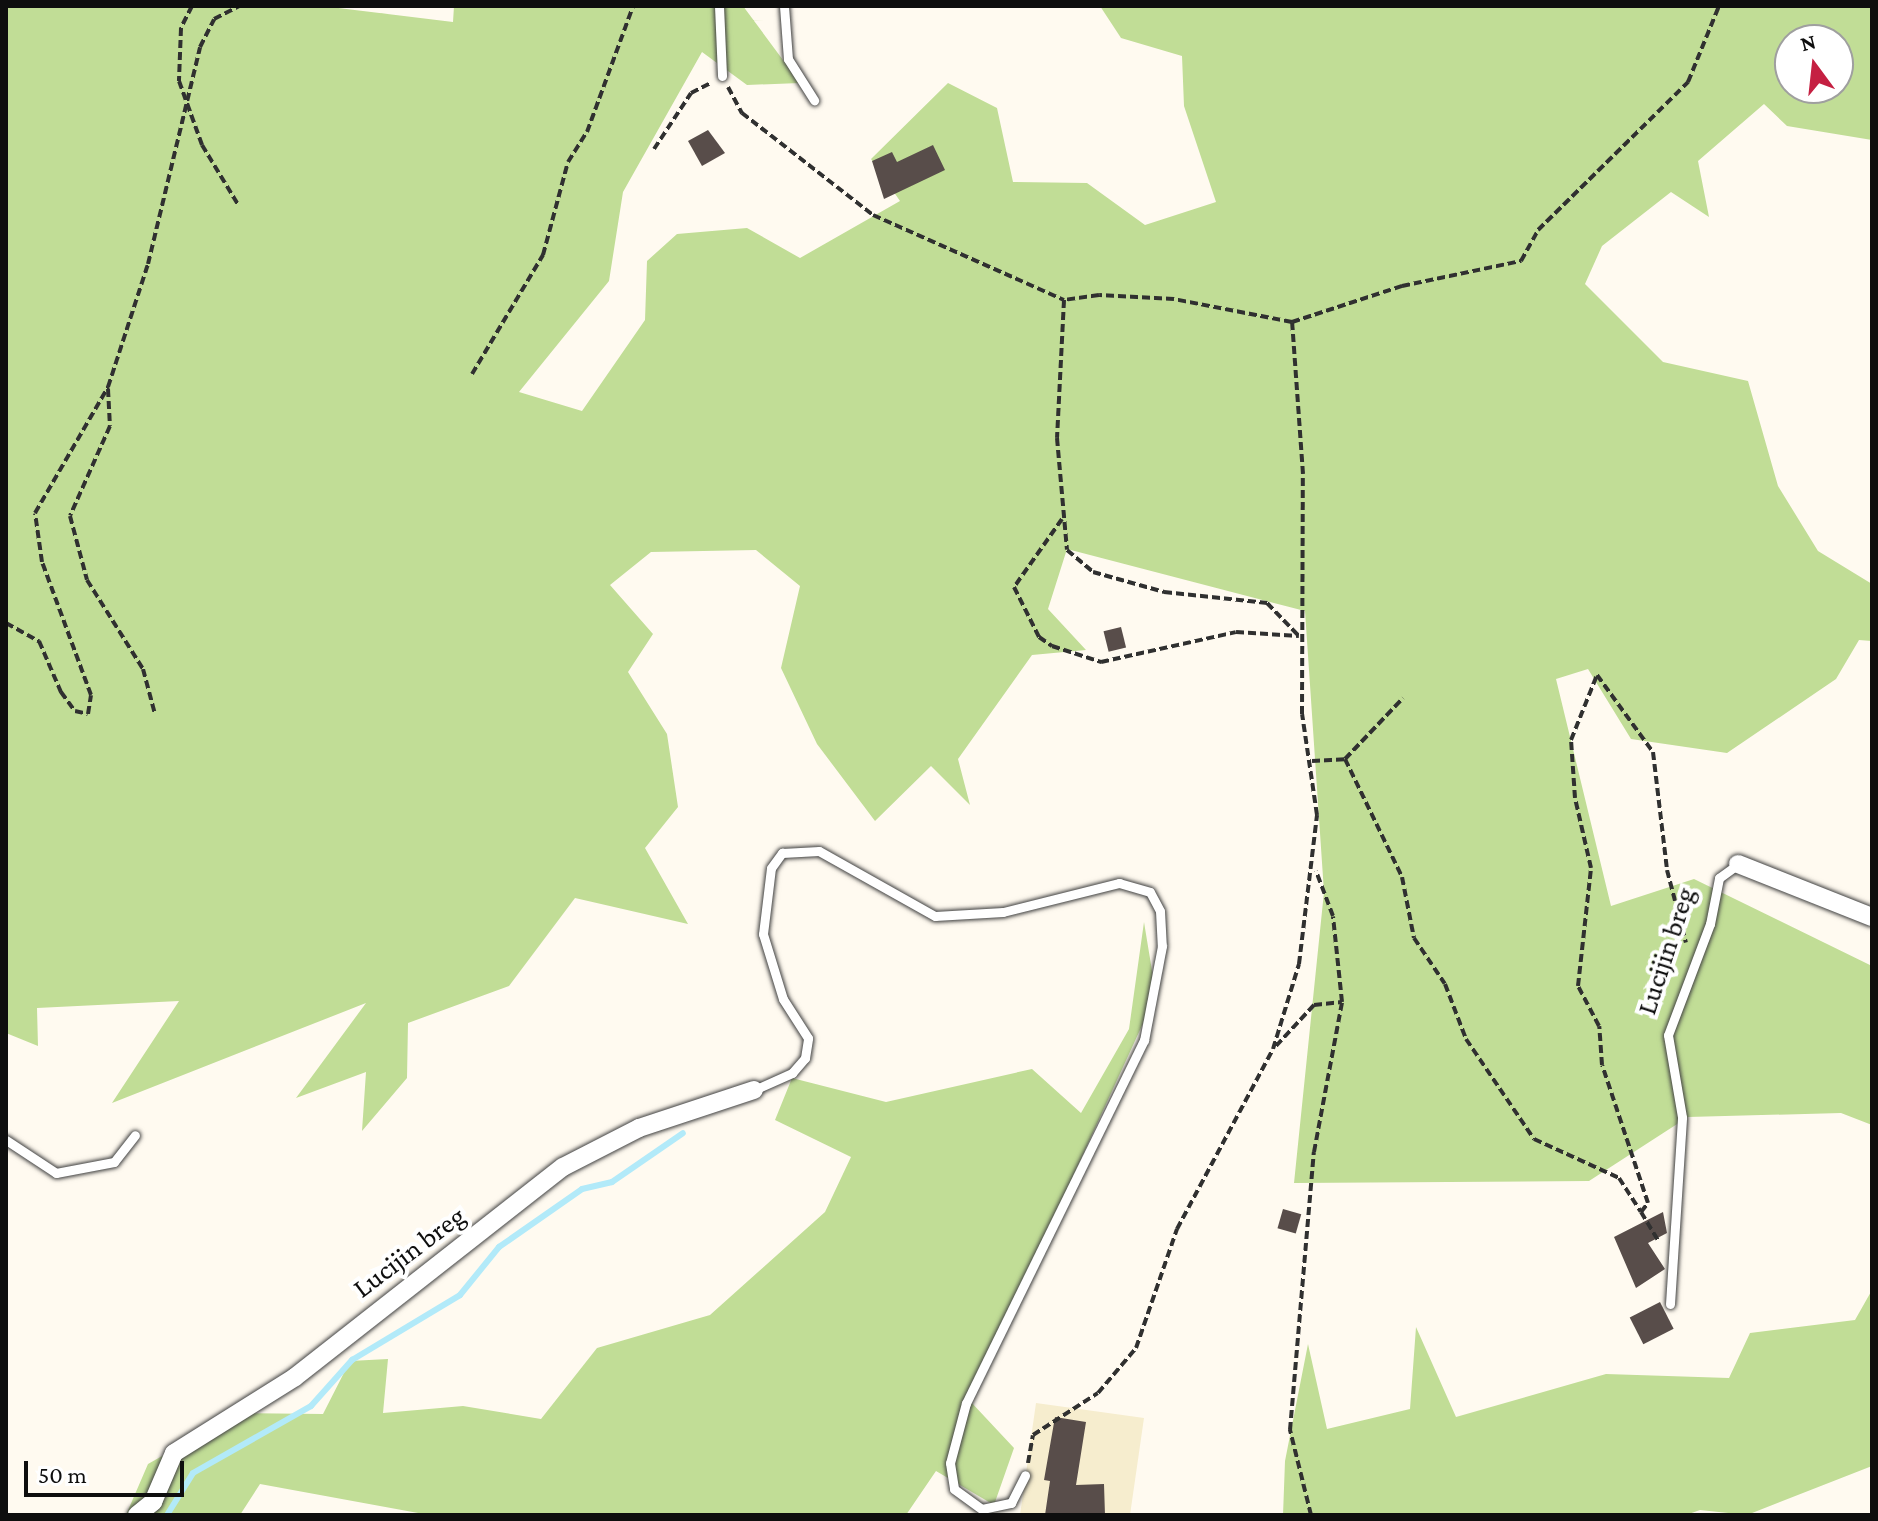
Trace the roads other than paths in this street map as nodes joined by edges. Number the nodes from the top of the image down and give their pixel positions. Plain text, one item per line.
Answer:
1 (719, 6) edge
2 (784, 6) edge
3 (722, 76) road end
4 (814, 100) dead end
5 (1738, 864) joint
6 (1872, 917) edge
7 (754, 1090) joint
8 (135, 1135) dead end
9 (6, 1140) edge
10 (1670, 1304) dead end
11 (1025, 1475) road end
12 (137, 1515) edge

1 - 3 lane
2 - 4 lane
5 - 6 street, Lucijin breg
5 - 10 lane, Lucijin breg
7 - 11 lane
7 - 12 street, Lucijin breg
8 - 9 lane

